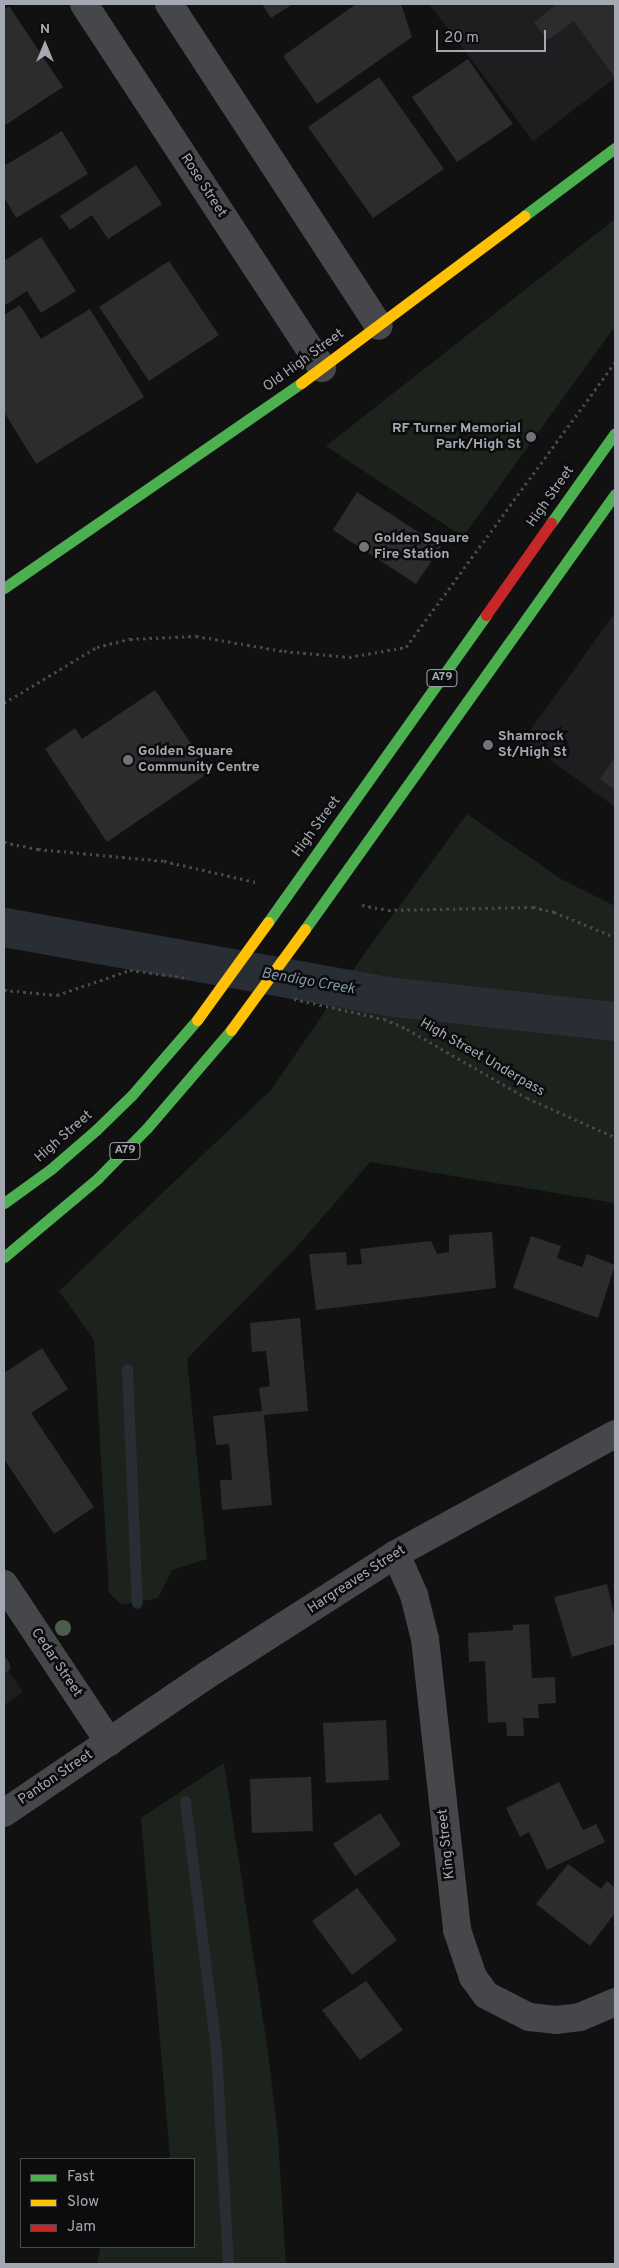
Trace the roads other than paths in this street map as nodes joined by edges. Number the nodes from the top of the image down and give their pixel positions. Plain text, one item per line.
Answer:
1 (84, 4) edge
2 (169, 4) edge
3 (615, 148) edge
4 (378, 326) junction
5 (322, 368) junction
6 (615, 433) edge
7 (615, 494) edge
8 (4, 588) edge
9 (4, 1204) edge
10 (4, 1258) edge
11 (615, 1434) edge
12 (396, 1554) junction
13 (4, 1584) edge
14 (109, 1742) junction
15 (4, 1813) edge
16 (615, 2002) edge

1 - 5 street, Rose Street
2 - 4 street
3 - 4 main road, Old High Street
4 - 5 main road, Old High Street
5 - 8 main road, Old High Street
6 - 9 main road, High Street / A79, bridge
7 - 10 main road, A79, bridge
11 - 12 street, Hargreaves Street
12 - 14 street, Hargreaves Street
12 - 16 street, King Street
13 - 14 street, Cedar Street
14 - 15 street, Panton Street

